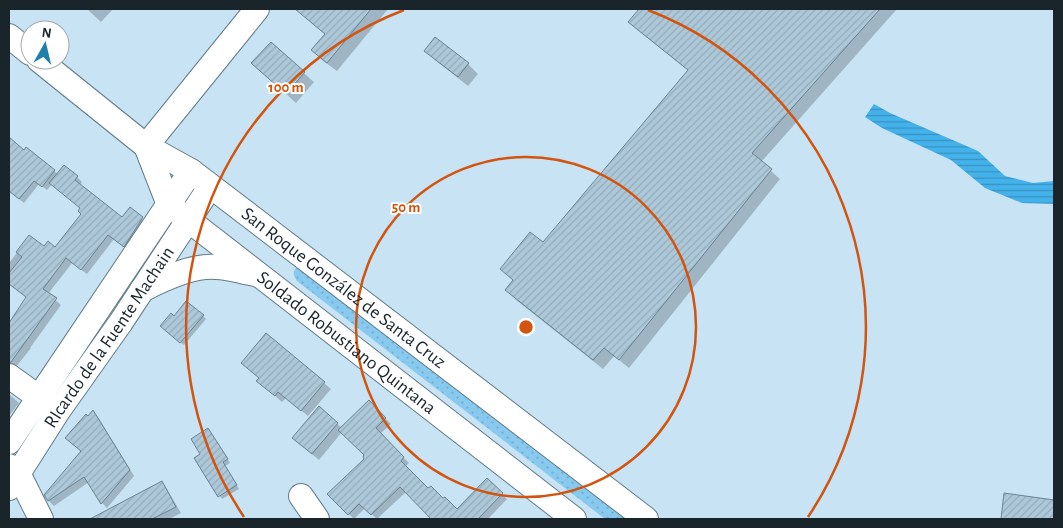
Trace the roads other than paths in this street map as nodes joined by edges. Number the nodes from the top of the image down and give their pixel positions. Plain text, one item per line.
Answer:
1 (258, 9) edge
2 (9, 36) edge
3 (20, 45) edge
4 (51, 70) edge
5 (146, 146) junction
6 (191, 172) junction
7 (210, 187) junction
8 (169, 205) junction
9 (188, 220) junction
10 (259, 275) junction
11 (142, 290) junction
12 (9, 376) edge
13 (39, 397) junction
14 (58, 411) junction
15 (9, 442) edge
16 (12, 476) edge
17 (301, 496) dead end
18 (41, 519) edge
19 (317, 519) edge
20 (574, 519) edge
21 (646, 519) edge

1 - 5 street
2 - 3 street
4 - 5 street, San Roque González de Santa Cruz
5 - 6 street, San Roque González de Santa Cruz
5 - 8 street
6 - 7 street, San Roque González de Santa Cruz
6 - 8 street, RIcardo de la Fuente Machain
7 - 9 street, RIcardo de la Fuente Machain
7 - 21 street, San Roque González de Santa Cruz
8 - 9 street, Soldado Robustiano Quintana
8 - 13 street, RIcardo de la Fuente Machain
9 - 10 street, Soldado Robustiano Quintana
9 - 11 street, RIcardo de la Fuente Machain
10 - 11 street
10 - 20 street, Soldado Robustiano Quintana
11 - 14 street, RIcardo de la Fuente Machain
12 - 13 street
13 - 14 street
13 - 15 street, RIcardo de la Fuente Machain
14 - 16 street, RIcardo de la Fuente Machain
16 - 18 street
17 - 19 street

